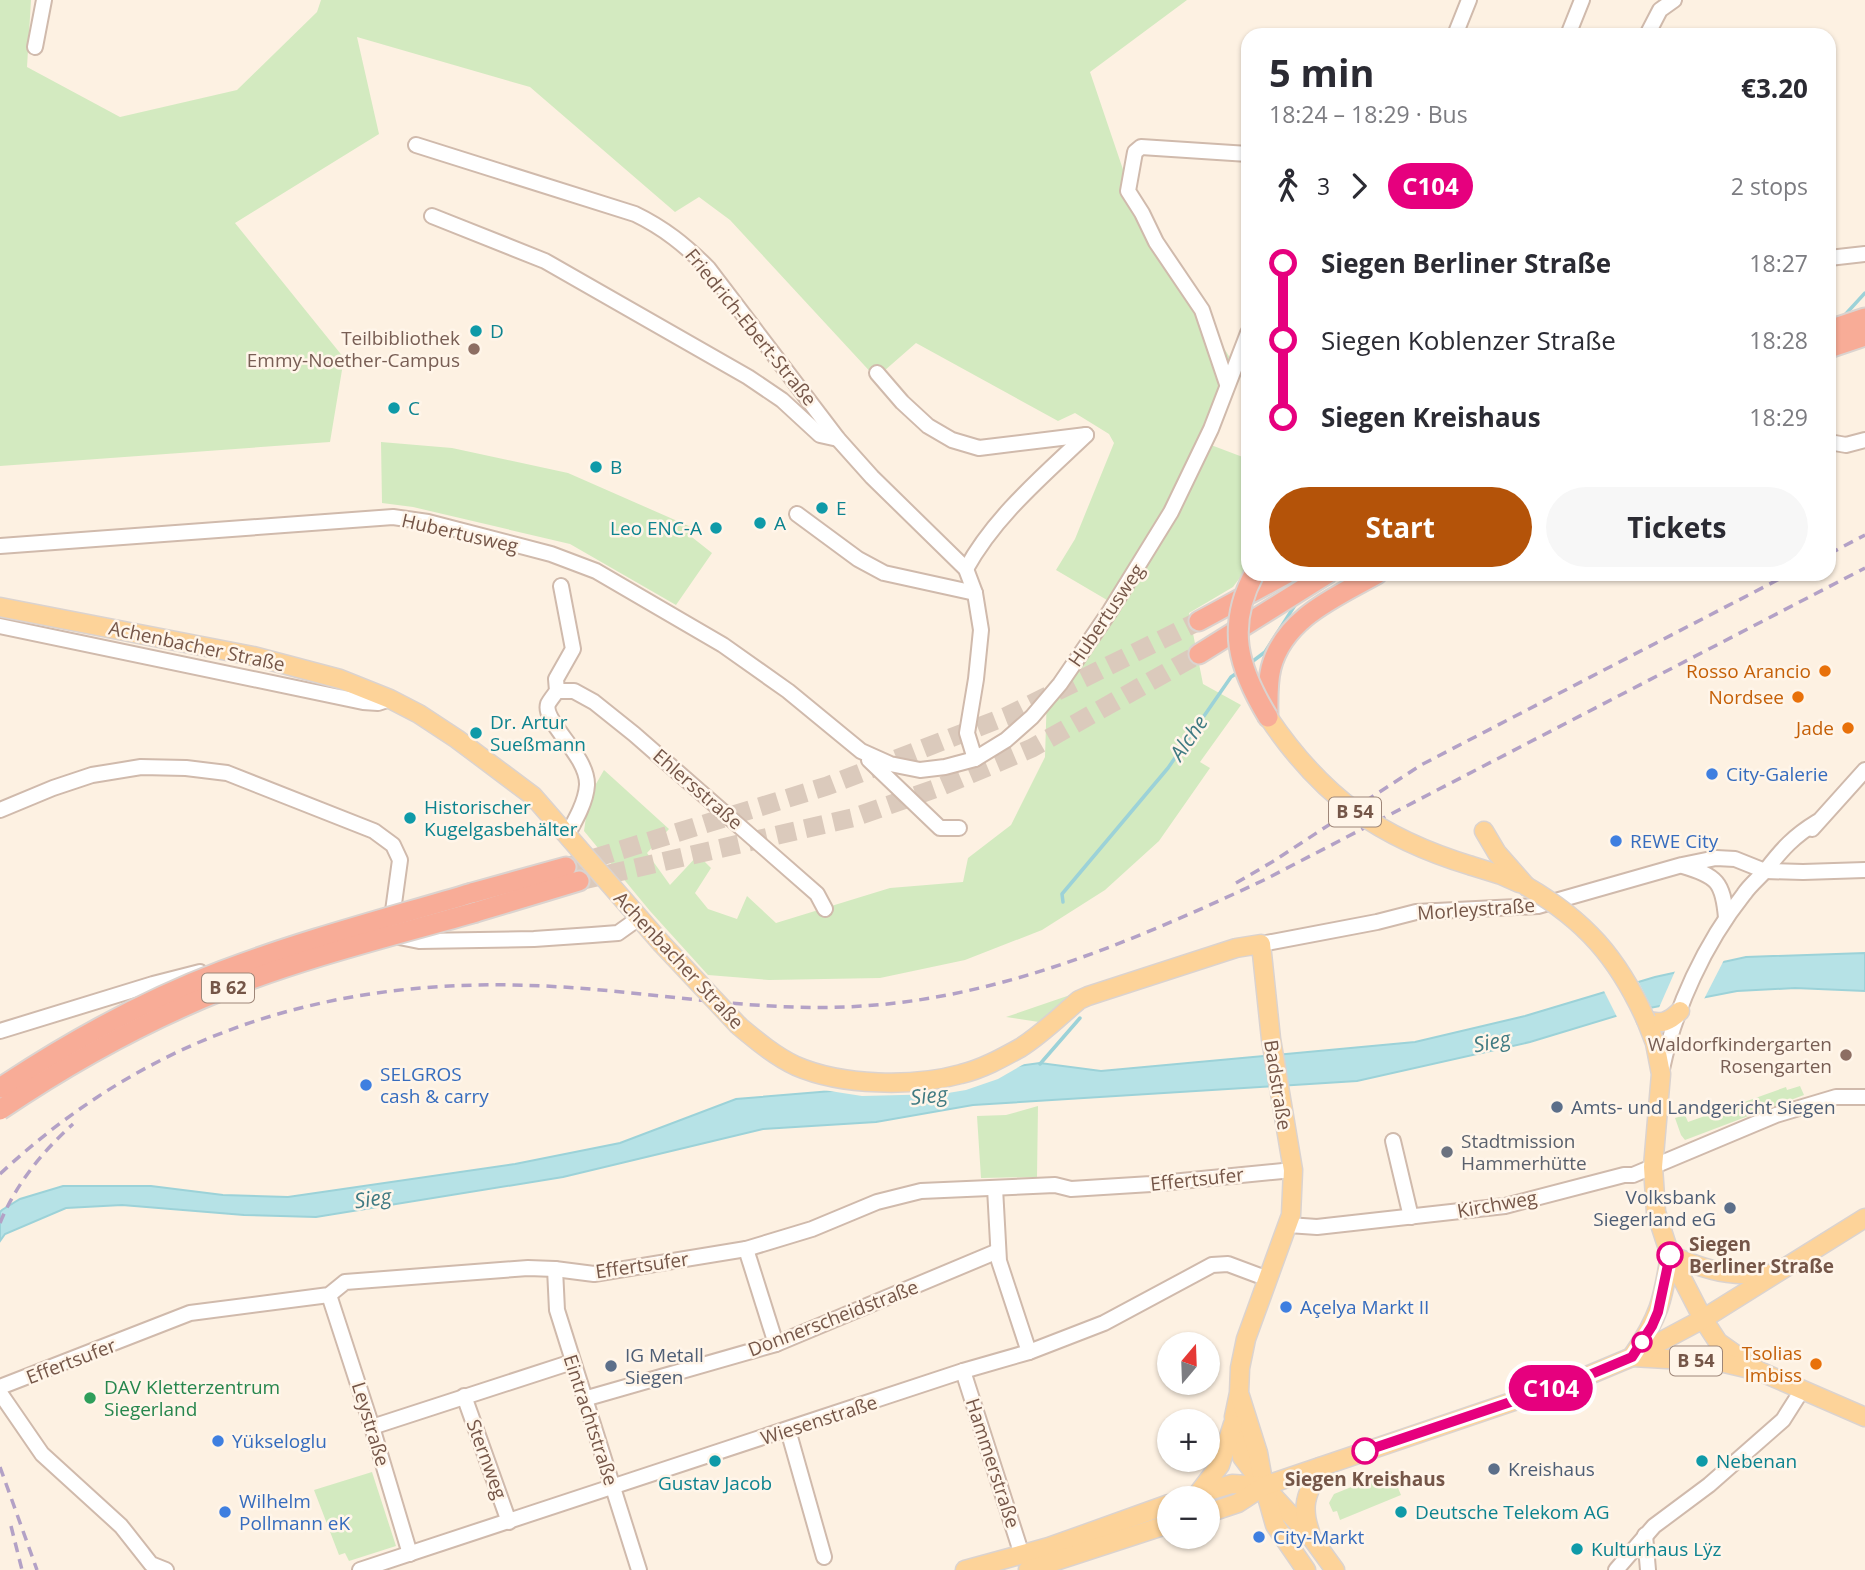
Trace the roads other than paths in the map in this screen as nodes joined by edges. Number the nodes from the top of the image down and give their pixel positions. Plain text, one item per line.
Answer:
1 (44, 0) edge
2 (1469, 0) edge
3 (1582, 0) edge
4 (1674, 0) edge
5 (1458, 28) edge
6 (1571, 28) edge
7 (1651, 28) edge
8 (35, 47) dead end
9 (416, 145) dead end
10 (1241, 154) edge
11 (432, 216) dead end
12 (1865, 254) edge
13 (1836, 257) edge
14 (1865, 318) edge
15 (1836, 328) edge
16 (1865, 336) edge
17 (1836, 346) edge
18 (1241, 350) edge
19 (877, 373) dead end
20 (1227, 384) junction
21 (838, 439) junction
22 (1865, 440) edge
23 (1836, 443) edge
24 (797, 514) dead end
25 (0, 546) edge
26 (966, 569) junction
27 (1251, 581) edge
28 (1273, 581) edge
29 (1316, 581) edge
30 (1365, 581) edge
31 (561, 586) dead end
32 (975, 593) junction
33 (0, 607) edge
34 (1199, 621) tunnel mouth
35 (0, 626) edge
36 (1199, 654) tunnel mouth
37 (558, 691) junction
38 (390, 699) junction
39 (1268, 717) junction
40 (861, 751) junction
41 (975, 759) junction
42 (1865, 770) edge
43 (0, 810) edge
44 (959, 828) dead end
45 (1484, 831) dead end
46 (567, 835) junction
47 (1682, 865) junction
48 (1865, 870) edge
49 (1765, 871) junction
50 (573, 874) tunnel mouth
51 (1526, 886) junction
52 (474, 903) junction
53 (825, 909) dead end
54 (639, 918) junction
55 (1726, 918) junction
56 (379, 933) junction
57 (1261, 944) junction
58 (1680, 1011) junction
59 (1646, 1020) junction
60 (0, 1031) edge
61 (1016, 1050) joint
62 (1661, 1074) junction
63 (0, 1088) edge
64 (1865, 1097) edge
65 (0, 1110) edge
66 (1392, 1141) dead end
67 (1653, 1167) junction
68 (1293, 1170) junction
69 (995, 1188) junction
70 (1411, 1217) junction
71 (1865, 1218) edge
72 (1289, 1226) junction
73 (746, 1249) junction
74 (998, 1251) junction
75 (1670, 1255) junction
76 (555, 1269) junction
77 (1773, 1274) junction
78 (1268, 1279) junction
79 (329, 1295) junction
80 (1703, 1320) junction
81 (776, 1344) junction
82 (1029, 1352) junction
83 (1632, 1357) junction
84 (572, 1362) junction
85 (963, 1371) junction
86 (1759, 1371) junction
87 (0, 1387) edge
88 (1802, 1390) junction
89 (1239, 1393) junction
90 (0, 1394) edge
91 (464, 1396) junction
92 (584, 1399) junction
93 (1234, 1417) junction
94 (1865, 1417) edge
95 (372, 1427) junction
96 (788, 1430) junction
97 (1320, 1466) junction
98 (1201, 1486) edge
99 (1264, 1486) junction
100 (613, 1487) junction
101 (1220, 1488) edge
102 (1157, 1509) edge
103 (1220, 1509) edge
104 (509, 1522) junction
105 (1157, 1527) edge
106 (1645, 1535) junction
107 (1311, 1537) junction
108 (410, 1554) junction
109 (824, 1557) dead end
110 (1026, 1565) edge
111 (166, 1570) edge
112 (359, 1570) edge
113 (639, 1570) edge
114 (965, 1570) edge
115 (1306, 1570) edge
116 (1335, 1570) edge
117 (1616, 1570) edge
118 (1648, 1570) edge

1 - 8 street
2 - 5 street
3 - 6 street
4 - 7 street
9 - 21 street, Friedrich-Ebert-Straße
10 - 20 street
11 - 21 street, Friedrich-Ebert-Straße
12 - 13 street
14 - 15 highway
16 - 17 highway
18 - 20 street, Hubertusweg
19 - 26 street
20 - 41 street, Hubertusweg
21 - 26 street, Friedrich-Ebert-Straße
22 - 23 street
24 - 32 street
25 - 40 street, Hubertusweg
26 - 32 street, Friedrich-Ebert-Straße
27 - 39 highway, B 54, bridge
28 - 34 highway
29 - 36 highway
30 - 39 highway
31 - 37 street
32 - 41 street, Friedrich-Ebert-Straße
33 - 38 main road, Achenbacher Straße
35 - 38 street, Achenbacher Straße
37 - 46 street
37 - 53 street, Ehlersstraße
38 - 46 main road, Achenbacher Straße
39 - 51 main road, B 54, bridge
40 - 41 street, Hubertusweg
40 - 44 street, Hubertusweg
42 - 49 street
43 - 56 street
45 - 51 main road
46 - 54 main road, Achenbacher Straße
47 - 49 street, Morleystraße
47 - 55 street
47 - 57 street, Morleystraße
48 - 49 street, Morleystraße
49 - 55 street
50 - 52 highway, B 62
51 - 59 main road, B 54, bridge
52 - 63 highway, B 62, bridge
52 - 65 highway, B 62, bridge
54 - 56 street
54 - 61 main road, Achenbacher Straße, bridge
55 - 58 street
56 - 60 street
57 - 61 main road, Morleystraße
57 - 68 main road, Badstraße
58 - 59 main road
58 - 62 street
59 - 62 main road, B 54
62 - 67 main road, B 54
64 - 67 street, Kirchweg
66 - 70 street
67 - 70 street, Kirchweg
67 - 75 main road, B 54
68 - 69 street, Effertsufer
68 - 72 main road, Badstraße
69 - 73 street, Effertsufer
69 - 74 street
70 - 72 street, Kirchweg
71 - 77 main road
72 - 78 main road
73 - 76 street, Effertsufer
73 - 81 street
74 - 81 street, Donnerscheidstraße
74 - 82 street
75 - 77 main road
75 - 80 main road, B 54
75 - 83 main road, B 54
76 - 79 street, Effertsufer
76 - 84 street, Eintrachtstraße
77 - 80 main road
78 - 82 street, Wiesenstraße
78 - 89 main road
79 - 87 street, Effertsufer
79 - 95 street, Leystraße
80 - 83 main road, B 54
80 - 86 main road, B 54
81 - 92 street, Donnerscheidstraße
82 - 85 street, Wiesenstraße
83 - 86 main road, B 54
83 - 97 main road, B 54
84 - 91 street
84 - 92 street, Eintrachtstraße
85 - 96 street, Wiesenstraße
85 - 110 street, Hammerstraße
86 - 88 main road, B 54
88 - 94 main road, B 54
88 - 106 street
89 - 93 main road
89 - 99 main road
90 - 111 street
91 - 95 street
91 - 104 street, Sternweg
92 - 100 street, Eintrachtstraße
93 - 98 main road
93 - 99 main road
95 - 108 street, Leystraße
96 - 100 street, Wiesenstraße
96 - 109 street
97 - 99 main road, B 54
97 - 107 main road
99 - 101 main road, B 54
99 - 103 main road, B 54
99 - 107 main road
99 - 115 main road
100 - 104 street, Wiesenstraße
100 - 113 street, Eintrachtstraße
102 - 110 main road
104 - 108 street, Wiesenstraße
105 - 110 main road
106 - 117 street
106 - 118 street
107 - 116 main road
108 - 112 street, Wiesenstraße
110 - 114 main road

